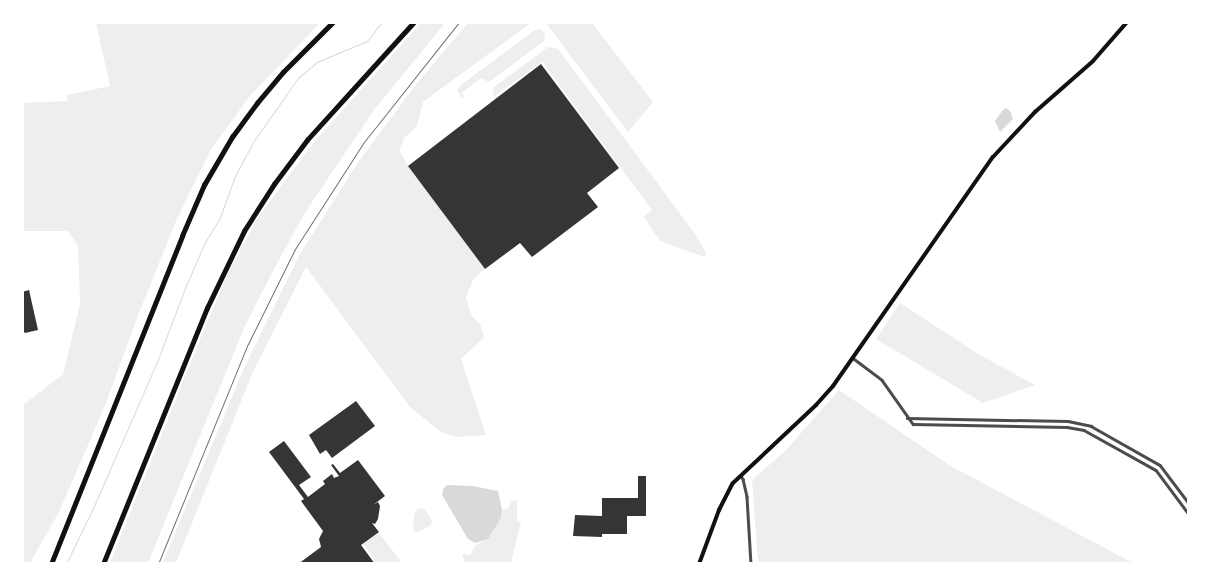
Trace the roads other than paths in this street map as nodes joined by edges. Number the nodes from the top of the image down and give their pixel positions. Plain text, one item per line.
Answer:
1 (333, 22) edge
2 (414, 22) edge
3 (1127, 22) edge
4 (853, 358) junction
5 (907, 418) junction
6 (740, 475) junction
7 (1188, 502) edge
8 (1188, 513) edge
9 (51, 564) edge
10 (103, 564) edge
11 (699, 564) edge
12 (750, 564) edge

1 - 9 highway
2 - 10 highway
3 - 4 main road
4 - 5 street
4 - 6 main road
5 - 7 street
5 - 8 street
6 - 11 main road
6 - 12 street

